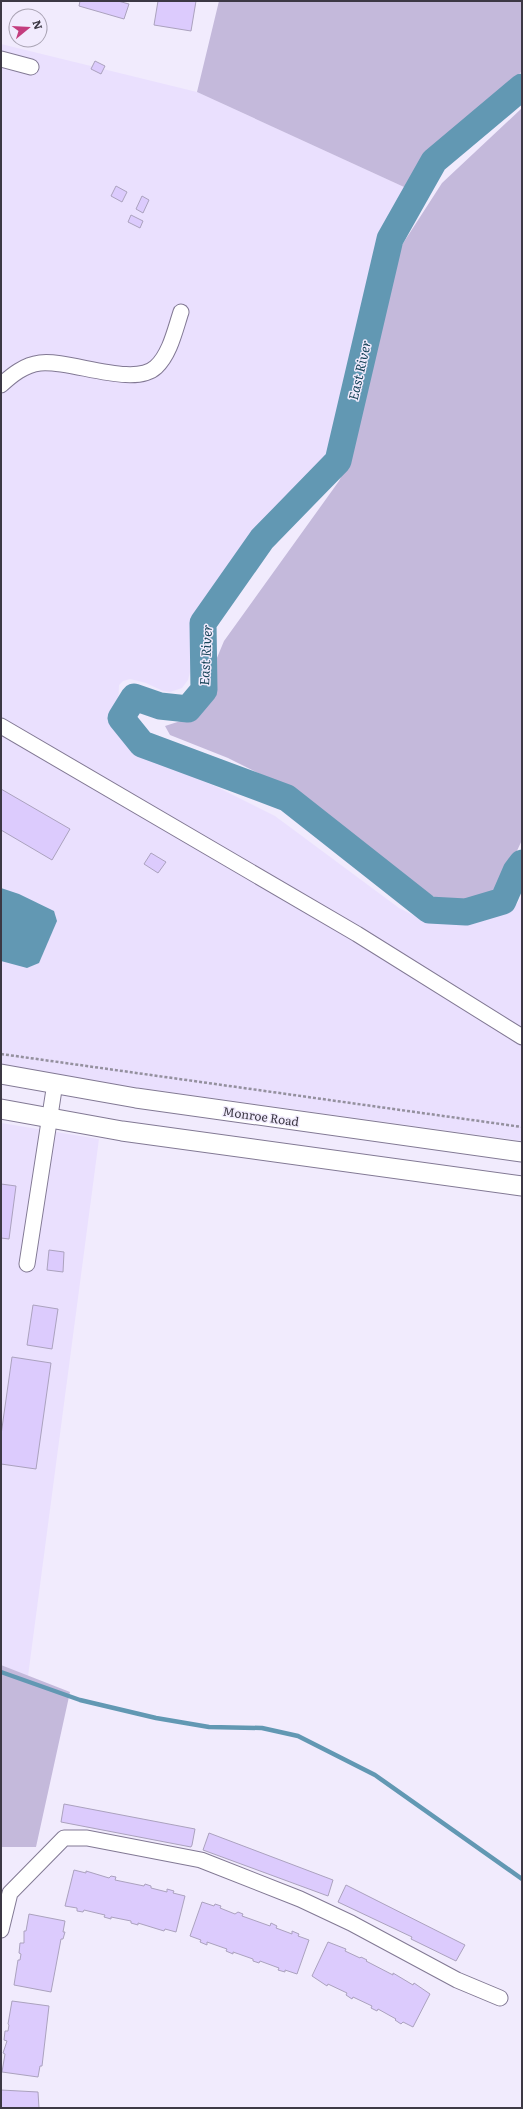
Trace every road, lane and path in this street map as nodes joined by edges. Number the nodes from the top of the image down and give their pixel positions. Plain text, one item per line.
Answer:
1 (1, 59) edge
2 (31, 67) dead end
3 (181, 312) dead end
4 (1, 385) edge
5 (1, 726) edge
6 (522, 1037) edge
7 (1, 1054) edge
8 (1, 1074) edge
9 (55, 1083) junction
10 (1, 1109) edge
11 (51, 1118) junction
12 (522, 1127) edge
13 (522, 1152) edge
14 (522, 1186) edge
15 (27, 1264) dead end
16 (1, 1930) edge
17 (500, 1998) dead end

1 - 2 lane
3 - 4 lane
5 - 6 lane
7 - 12 path
8 - 9 main road, Monroe Road
9 - 11 lane
9 - 13 main road, Monroe Road
10 - 11 main road
11 - 14 main road
11 - 15 lane
16 - 17 lane

